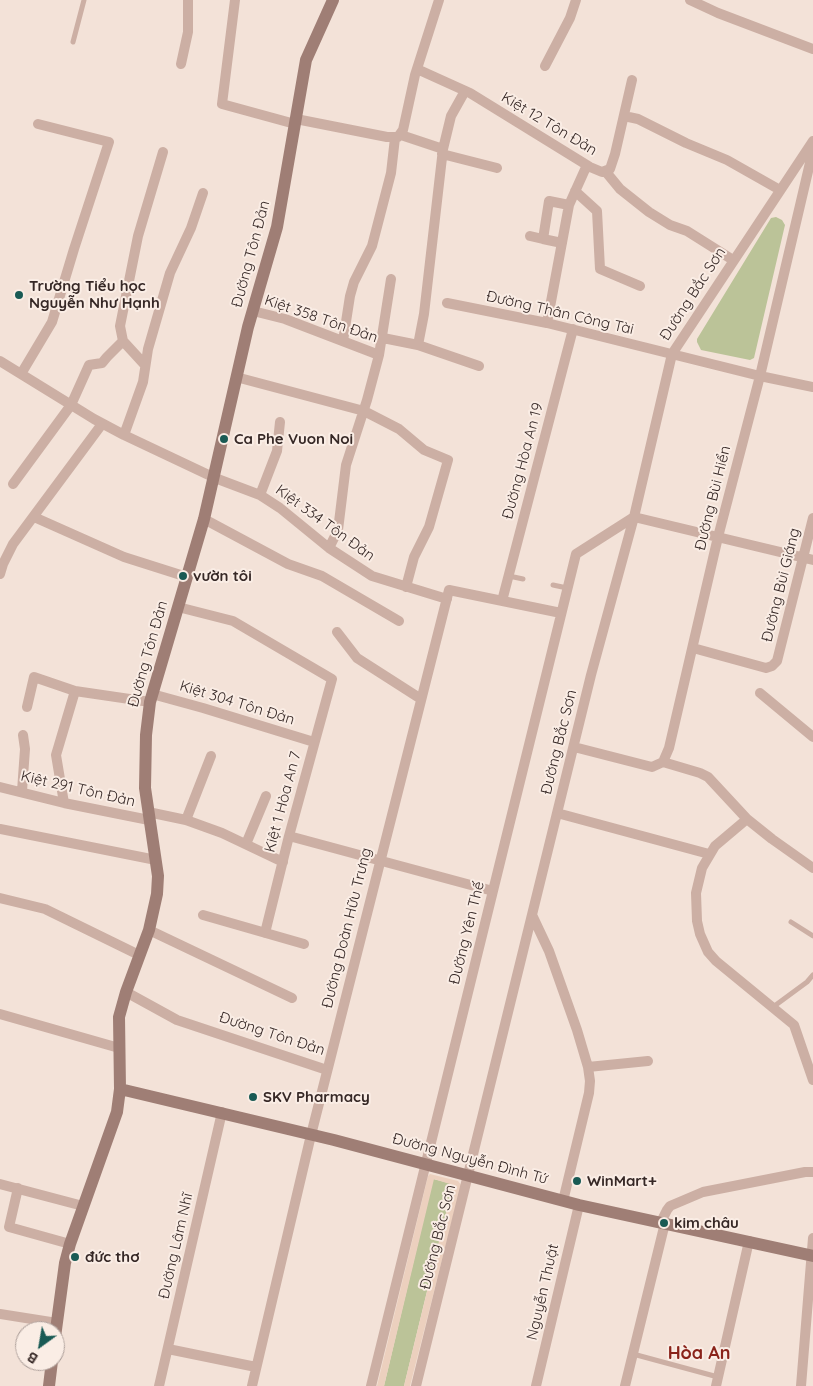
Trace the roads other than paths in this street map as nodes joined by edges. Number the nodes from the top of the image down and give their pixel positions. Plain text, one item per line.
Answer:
1 (84, 0) edge
2 (188, 0) edge
3 (235, 0) edge
4 (332, 0) edge
5 (439, 0) edge
6 (576, 0) edge
7 (690, 0) edge
8 (73, 42) dead end
9 (813, 49) edge
10 (181, 64) dead end
11 (545, 66) dead end
12 (417, 70) junction
13 (632, 80) dead end
14 (465, 91) junction
15 (624, 116) junction
16 (295, 122) junction
17 (38, 124) dead end
18 (398, 136) junction
19 (813, 141) edge
20 (813, 150) edge
21 (163, 152) dead end
22 (443, 152) junction
23 (587, 165) junction
24 (497, 168) dead end
25 (606, 172) junction
26 (780, 190) junction
27 (575, 191) junction
28 (203, 193) dead end
29 (569, 205) junction
30 (530, 236) dead end
31 (543, 239) junction
32 (562, 242) junction
33 (733, 260) junction
34 (391, 279) dead end
35 (640, 286) dead end
36 (447, 303) dead end
37 (253, 311) junction
38 (547, 323) junction
39 (573, 329) junction
40 (383, 338) junction
41 (123, 341) junction
42 (343, 341) junction
43 (418, 345) junction
44 (672, 354) junction
45 (379, 355) junction
46 (0, 361) edge
47 (146, 365) junction
48 (480, 366) dead end
49 (21, 374) junction
50 (760, 376) junction
51 (236, 377) junction
52 (813, 387) edge
53 (71, 405) junction
54 (364, 411) junction
55 (280, 422) dead end
56 (102, 424) junction
57 (124, 435) junction
58 (215, 478) junction
59 (13, 484) dead end
60 (260, 495) junction
61 (34, 516) junction
62 (634, 516) junction
63 (813, 518) edge
64 (204, 519) junction
65 (718, 537) junction
66 (329, 548) junction
67 (808, 559) edge
68 (0, 574) edge
69 (508, 576) junction
70 (187, 577) junction
71 (523, 578) dead end
72 (553, 585) dead end
73 (406, 587) junction
74 (568, 588) junction
75 (447, 599) junction
76 (502, 601) junction
77 (178, 607) junction
78 (561, 613) junction
79 (399, 621) dead end
80 (337, 632) dead end
81 (693, 648) junction
82 (75, 691) junction
83 (760, 693) dead end
84 (151, 698) junction
85 (421, 699) junction
86 (27, 707) dead end
87 (23, 735) dead end
88 (813, 737) edge
89 (314, 742) junction
90 (574, 747) junction
91 (211, 756) dead end
92 (663, 762) junction
93 (0, 786) edge
94 (22, 791) junction
95 (266, 796) dead end
96 (64, 803) junction
97 (558, 813) junction
98 (148, 816) junction
99 (748, 819) junction
100 (186, 820) junction
101 (0, 829) edge
102 (289, 836) junction
103 (246, 844) junction
104 (709, 854) junction
105 (156, 860) junction
106 (380, 860) junction
107 (283, 862) junction
108 (813, 868) edge
109 (493, 890) junction
110 (0, 898) edge
111 (203, 915) dead end
112 (532, 915) junction
113 (791, 922) dead end
114 (148, 930) junction
115 (265, 933) junction
116 (813, 936) edge
117 (304, 944) dead end
118 (139, 955) junction
119 (813, 975) edge
120 (126, 992) junction
121 (292, 998) dead end
122 (773, 1007) junction
123 (0, 1014) edge
124 (119, 1048) junction
125 (648, 1060) dead end
126 (588, 1067) junction
127 (327, 1070) junction
128 (813, 1080) edge
129 (120, 1090) junction
130 (222, 1112) junction
131 (311, 1135) junction
132 (430, 1166) junction
133 (813, 1172) edge
134 (468, 1175) junction
135 (0, 1184) edge
136 (18, 1188) junction
137 (563, 1201) junction
138 (579, 1204) junction
139 (83, 1206) junction
140 (663, 1223) junction
141 (813, 1238) edge
142 (749, 1241) junction
143 (70, 1244) junction
144 (812, 1256) edge
145 (0, 1314) edge
146 (44, 1321) edge
147 (57, 1321) edge
148 (168, 1349) junction
149 (633, 1354) junction
150 (256, 1368) junction
151 (51, 1371) edge
152 (717, 1382) edge
153 (49, 1386) edge
154 (159, 1386) edge
155 (252, 1386) edge
156 (371, 1386) edge
157 (416, 1386) edge
158 (536, 1386) edge
159 (625, 1386) edge
160 (801, 1386) edge

1 - 8 lane
2 - 10 street
3 - 16 street
4 - 16 street, Đường Tôn Đản
5 - 12 street
6 - 11 street
7 - 9 street
12 - 14 street, Kiệt 12 Tôn Đản
12 - 18 street
13 - 15 street, Kiệt 12 Tôn Đản
14 - 22 street
14 - 23 street, Kiệt 12 Tôn Đản
15 - 25 street, Kiệt 12 Tôn Đản
15 - 26 street
16 - 18 street
16 - 37 street, Đường Tôn Đản
17 - 49 street
18 - 22 street
18 - 42 street
19 - 26 street, Đường Bắc Sơn
20 - 50 street, Đường Bùi Hiển
21 - 41 street
22 - 24 street
22 - 43 street
23 - 25 street, Kiệt 12 Tôn Đản
23 - 27 street
25 - 33 street
26 - 33 street, Đường Bắc Sơn
27 - 29 street
27 - 35 street
28 - 47 street
29 - 31 street
29 - 32 street
30 - 31 street
31 - 32 street
32 - 38 street
33 - 44 street, Đường Bắc Sơn
34 - 40 street
36 - 38 street, Đường Thân Công Tài
37 - 42 street, Kiệt 358 Tôn Đản
37 - 51 street, Đường Tôn Đản
38 - 39 street, Đường Thân Công Tài
39 - 44 street, Đường Thân Công Tài
39 - 69 street, Đường Hòa An 19
40 - 43 street
40 - 45 street
41 - 47 street
41 - 53 street
42 - 45 street, Kiệt 358 Tôn Đản
43 - 48 street
44 - 50 street, Đường Thân Công Tài
44 - 62 street, Đường Bắc Sơn
45 - 54 street
46 - 49 street, Kiệt 334 Tôn Đản
47 - 57 street
49 - 53 street, Kiệt 334 Tôn Đản
50 - 52 street, Đường Thân Công Tài
50 - 65 street, Đường Bùi Hiển
51 - 54 street
51 - 58 street, Đường Tôn Đản
53 - 56 street, Kiệt 334 Tôn Đản
53 - 59 street
54 - 66 street
54 - 73 street
55 - 60 street
56 - 57 street, Kiệt 334 Tôn Đản
56 - 61 street
57 - 58 street, Kiệt 334 Tôn Đản
58 - 60 street, Kiệt 334 Tôn Đản
58 - 64 street, Đường Tôn Đản
60 - 66 street, Kiệt 334 Tôn Đản
61 - 68 street
61 - 70 street
62 - 65 street
62 - 74 street, Đường Yên Thế
62 - 90 street, Đường Bắc Sơn
63 - 67 street, Đường Bùi Giáng
64 - 70 street, Đường Tôn Đản
64 - 79 street
65 - 67 street
65 - 81 street, Đường Bùi Hiển
66 - 73 street, Kiệt 334 Tôn Đản
67 - 81 street, Đường Bùi Giáng
69 - 71 lane
69 - 76 street, Đường Hòa An 19
70 - 77 street, Đường Tôn Đản
72 - 74 lane
73 - 75 street, Kiệt 334 Tôn Đản
74 - 78 street, Đường Yên Thế
75 - 76 street
75 - 85 street, Đường Đoàn Hữu Trưng
76 - 78 street
77 - 84 street, Đường Tôn Đản
77 - 89 street, Kiệt 1 Hòa An 7
78 - 109 street, Đường Yên Thế
80 - 85 street
81 - 92 street, Đường Bùi Hiển
82 - 84 street, Kiệt 304 Tôn Đản
82 - 86 street, Kiệt 304 Tôn Đản
82 - 96 street
83 - 88 street
84 - 89 street, Kiệt 304 Tôn Đản
84 - 98 street, Đường Tôn Đản
85 - 106 street, Đường Đoàn Hữu Trưng
87 - 94 street
89 - 102 street, Kiệt 1 Hòa An 7
90 - 92 street
90 - 97 street, Đường Bắc Sơn
91 - 100 street
92 - 99 street
93 - 94 street, Kiệt 291 Tôn Đản
94 - 96 street, Kiệt 291 Tôn Đản
95 - 103 street
96 - 98 street, Kiệt 291 Tôn Đản
97 - 104 street
97 - 112 street, Đường Bắc Sơn
98 - 100 street, Kiệt 291 Tôn Đản
98 - 105 street, Đường Tôn Đản
99 - 104 street
99 - 108 street
100 - 103 street, Kiệt 291 Tôn Đản
101 - 105 street
102 - 106 street
102 - 107 street, Kiệt 1 Hòa An 7
103 - 107 street, Kiệt 291 Tôn Đản
104 - 122 street
105 - 114 street, Đường Tôn Đản
106 - 109 street
106 - 127 street, Đường Đoàn Hữu Trưng
107 - 115 street, Kiệt 1 Hòa An 7
109 - 132 street, Đường Yên Thế
110 - 118 street
111 - 115 street
112 - 126 street
112 - 134 street, Đường Bắc Sơn
113 - 116 lane
114 - 118 street, Đường Tôn Đản
114 - 121 street
115 - 117 street
118 - 120 street, Đường Tôn Đản
119 - 122 lane
120 - 124 street, Đường Tôn Đản
120 - 127 street, Đường Tôn Đản
122 - 128 street
123 - 124 street
124 - 129 street, Đường Tôn Đản
125 - 126 street
126 - 137 street
127 - 131 street, Đường Đoàn Hữu Trưng
129 - 130 street, Đường Nguyễn Đình Tứ
129 - 139 street, Đường Tôn Đản
130 - 131 street, Đường Nguyễn Đình Tứ
130 - 148 street, Đường Lâm Nhĩ
131 - 132 street, Đường Nguyễn Đình Tứ
131 - 150 street, Đường Đoàn Hữu Trưng
132 - 134 street, Đường Nguyễn Đình Tứ
132 - 156 street, Đường Yên Thế
133 - 140 street
134 - 137 street, Đường Nguyễn Đình Tứ
134 - 157 street, Đường Bắc Sơn
135 - 136 street
136 - 139 street
136 - 143 street
137 - 138 street, Đường Nguyễn Đình Tứ
138 - 140 street, Đường Nguyễn Đình Tứ
138 - 158 street, Nguyễn Thuật
139 - 143 street, Đường Tôn Đản
140 - 142 street, Đường Nguyễn Đình Tứ
140 - 149 street
141 - 144 street
142 - 144 street, Đường Nguyễn Đình Tứ
142 - 152 street
143 - 147 street, Đường Tôn Đản
144 - 160 street
145 - 146 street
148 - 150 street
148 - 154 street, Đường Lâm Nhĩ
149 - 152 lane
149 - 159 street
150 - 155 street, Đường Đoàn Hữu Trưng
151 - 153 street

